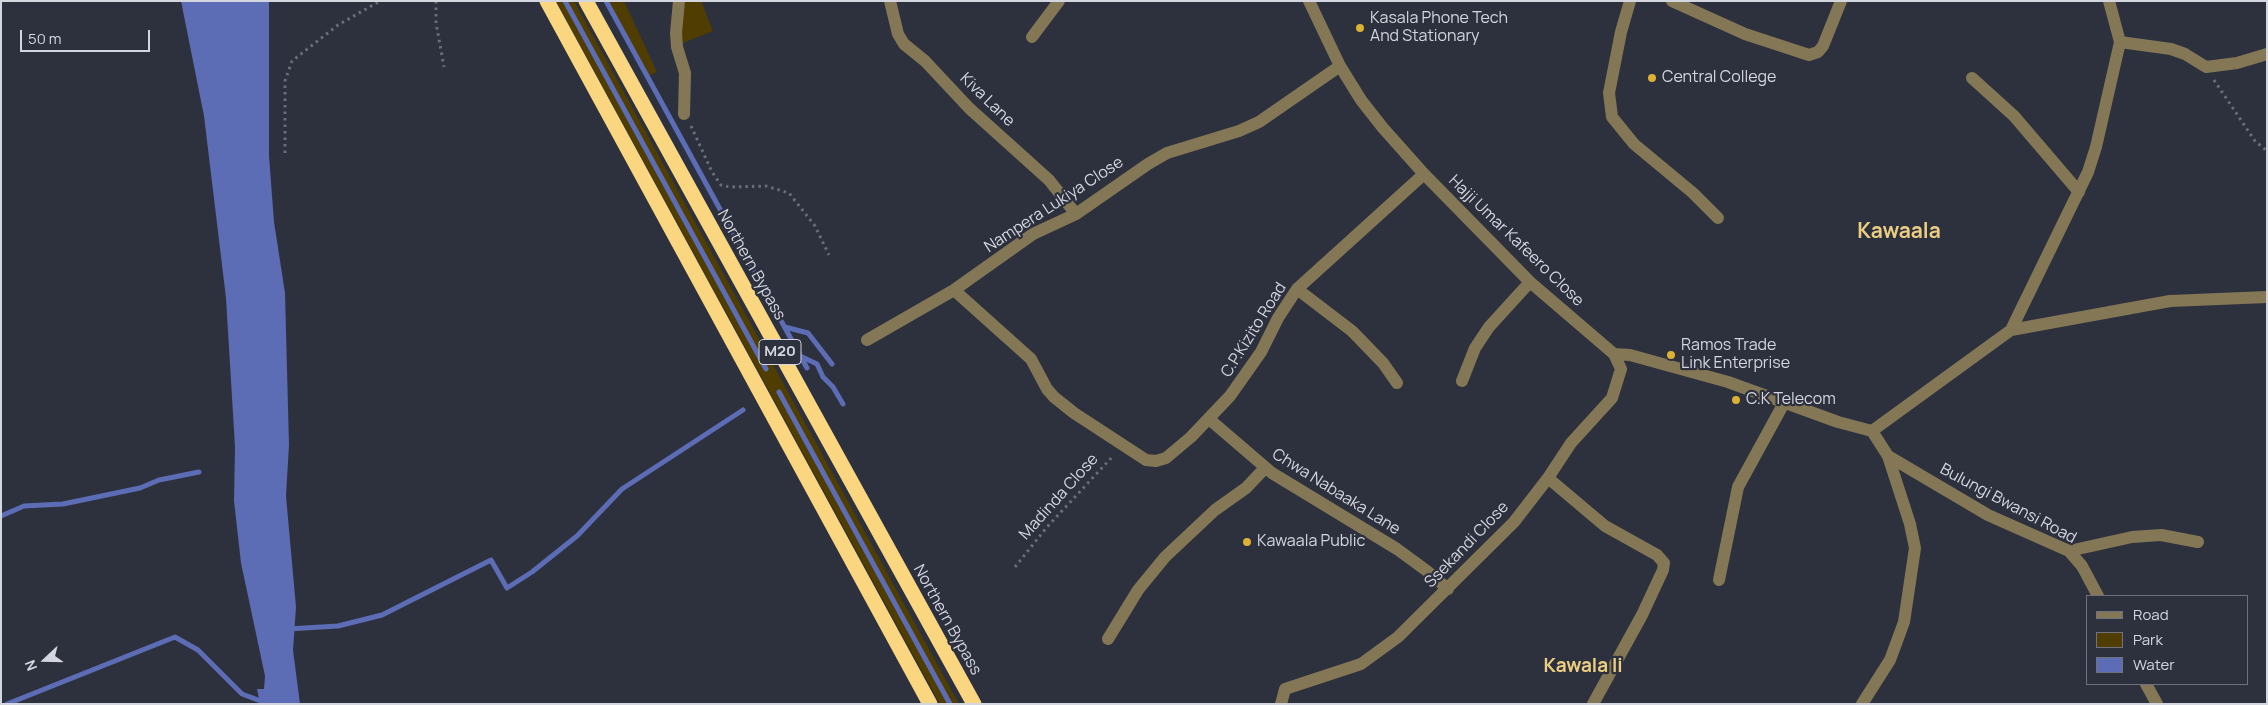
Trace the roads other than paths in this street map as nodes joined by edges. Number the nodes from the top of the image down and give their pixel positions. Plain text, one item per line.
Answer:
1 (547, 1) edge
2 (586, 1) edge
3 (679, 1) edge
4 (890, 1) edge
5 (1059, 1) edge
6 (1309, 1) edge
7 (1630, 1) edge
8 (1672, 1) edge
9 (1841, 1) edge
10 (2109, 1) edge
11 (1032, 37) dead end
12 (2120, 42) junction
13 (2267, 54) edge
14 (1340, 66) junction
15 (1972, 78) dead end
16 (684, 114) road end
17 (1424, 174) junction
18 (2079, 192) junction
19 (1076, 214) junction
20 (1718, 218) dead end
21 (1530, 282) junction
22 (1297, 289) junction
23 (954, 290) junction
24 (2267, 297) edge
25 (2011, 330) junction
26 (868, 340) dead end
27 (1614, 354) junction
28 (1462, 381) dead end
29 (1397, 383) dead end
30 (1784, 403) junction
31 (1209, 419) junction
32 (1872, 432) junction
33 (1888, 456) junction
34 (1265, 468) junction
35 (1548, 478) junction
36 (2198, 542) dead end
37 (2069, 550) junction
38 (1719, 580) dead end
39 (1448, 589) junction
40 (2097, 595) edge
41 (1108, 639) dead end
42 (2147, 685) edge
43 (930, 704) edge
44 (974, 704) edge
45 (1281, 704) edge
46 (1593, 704) edge
47 (1862, 704) edge
48 (2157, 704) edge

1 - 43 highway
2 - 44 highway, Northern Bypass / M20
3 - 16 street
4 - 19 street, Kiva Lane
5 - 11 street
6 - 14 street, Hajji Umar Kafeero Close
7 - 20 street
8 - 9 street
10 - 12 street
12 - 13 street
12 - 18 street
14 - 17 street, Hajji Umar Kafeero Close
14 - 19 street, Nampera Lukiya Close
15 - 18 street
17 - 21 street, Hajji Umar Kafeero Close
17 - 22 street, C.P.Kizito Road
18 - 25 street
19 - 23 street, Nampera Lukiya Close
21 - 27 street, Hajji Umar Kafeero Close
21 - 28 street
22 - 29 street
22 - 31 street, C.P.Kizito Road
23 - 26 street, Nampera Lukiya Close
23 - 31 street, C.P.Kizito Road
24 - 25 street
25 - 32 street
27 - 30 street
27 - 35 street, Ssekandi Close
30 - 32 street
30 - 38 street
31 - 34 street, Chwa Nabaaka Lane
32 - 33 street
33 - 37 street, Bulungi Bwansi Road
33 - 47 street
34 - 39 street, Chwa Nabaaka Lane
34 - 41 street
35 - 39 street, Ssekandi Close
35 - 46 street
36 - 37 street
37 - 40 street, Bulungi Bwansi Road
39 - 45 street, Ssekandi Close
42 - 48 street

